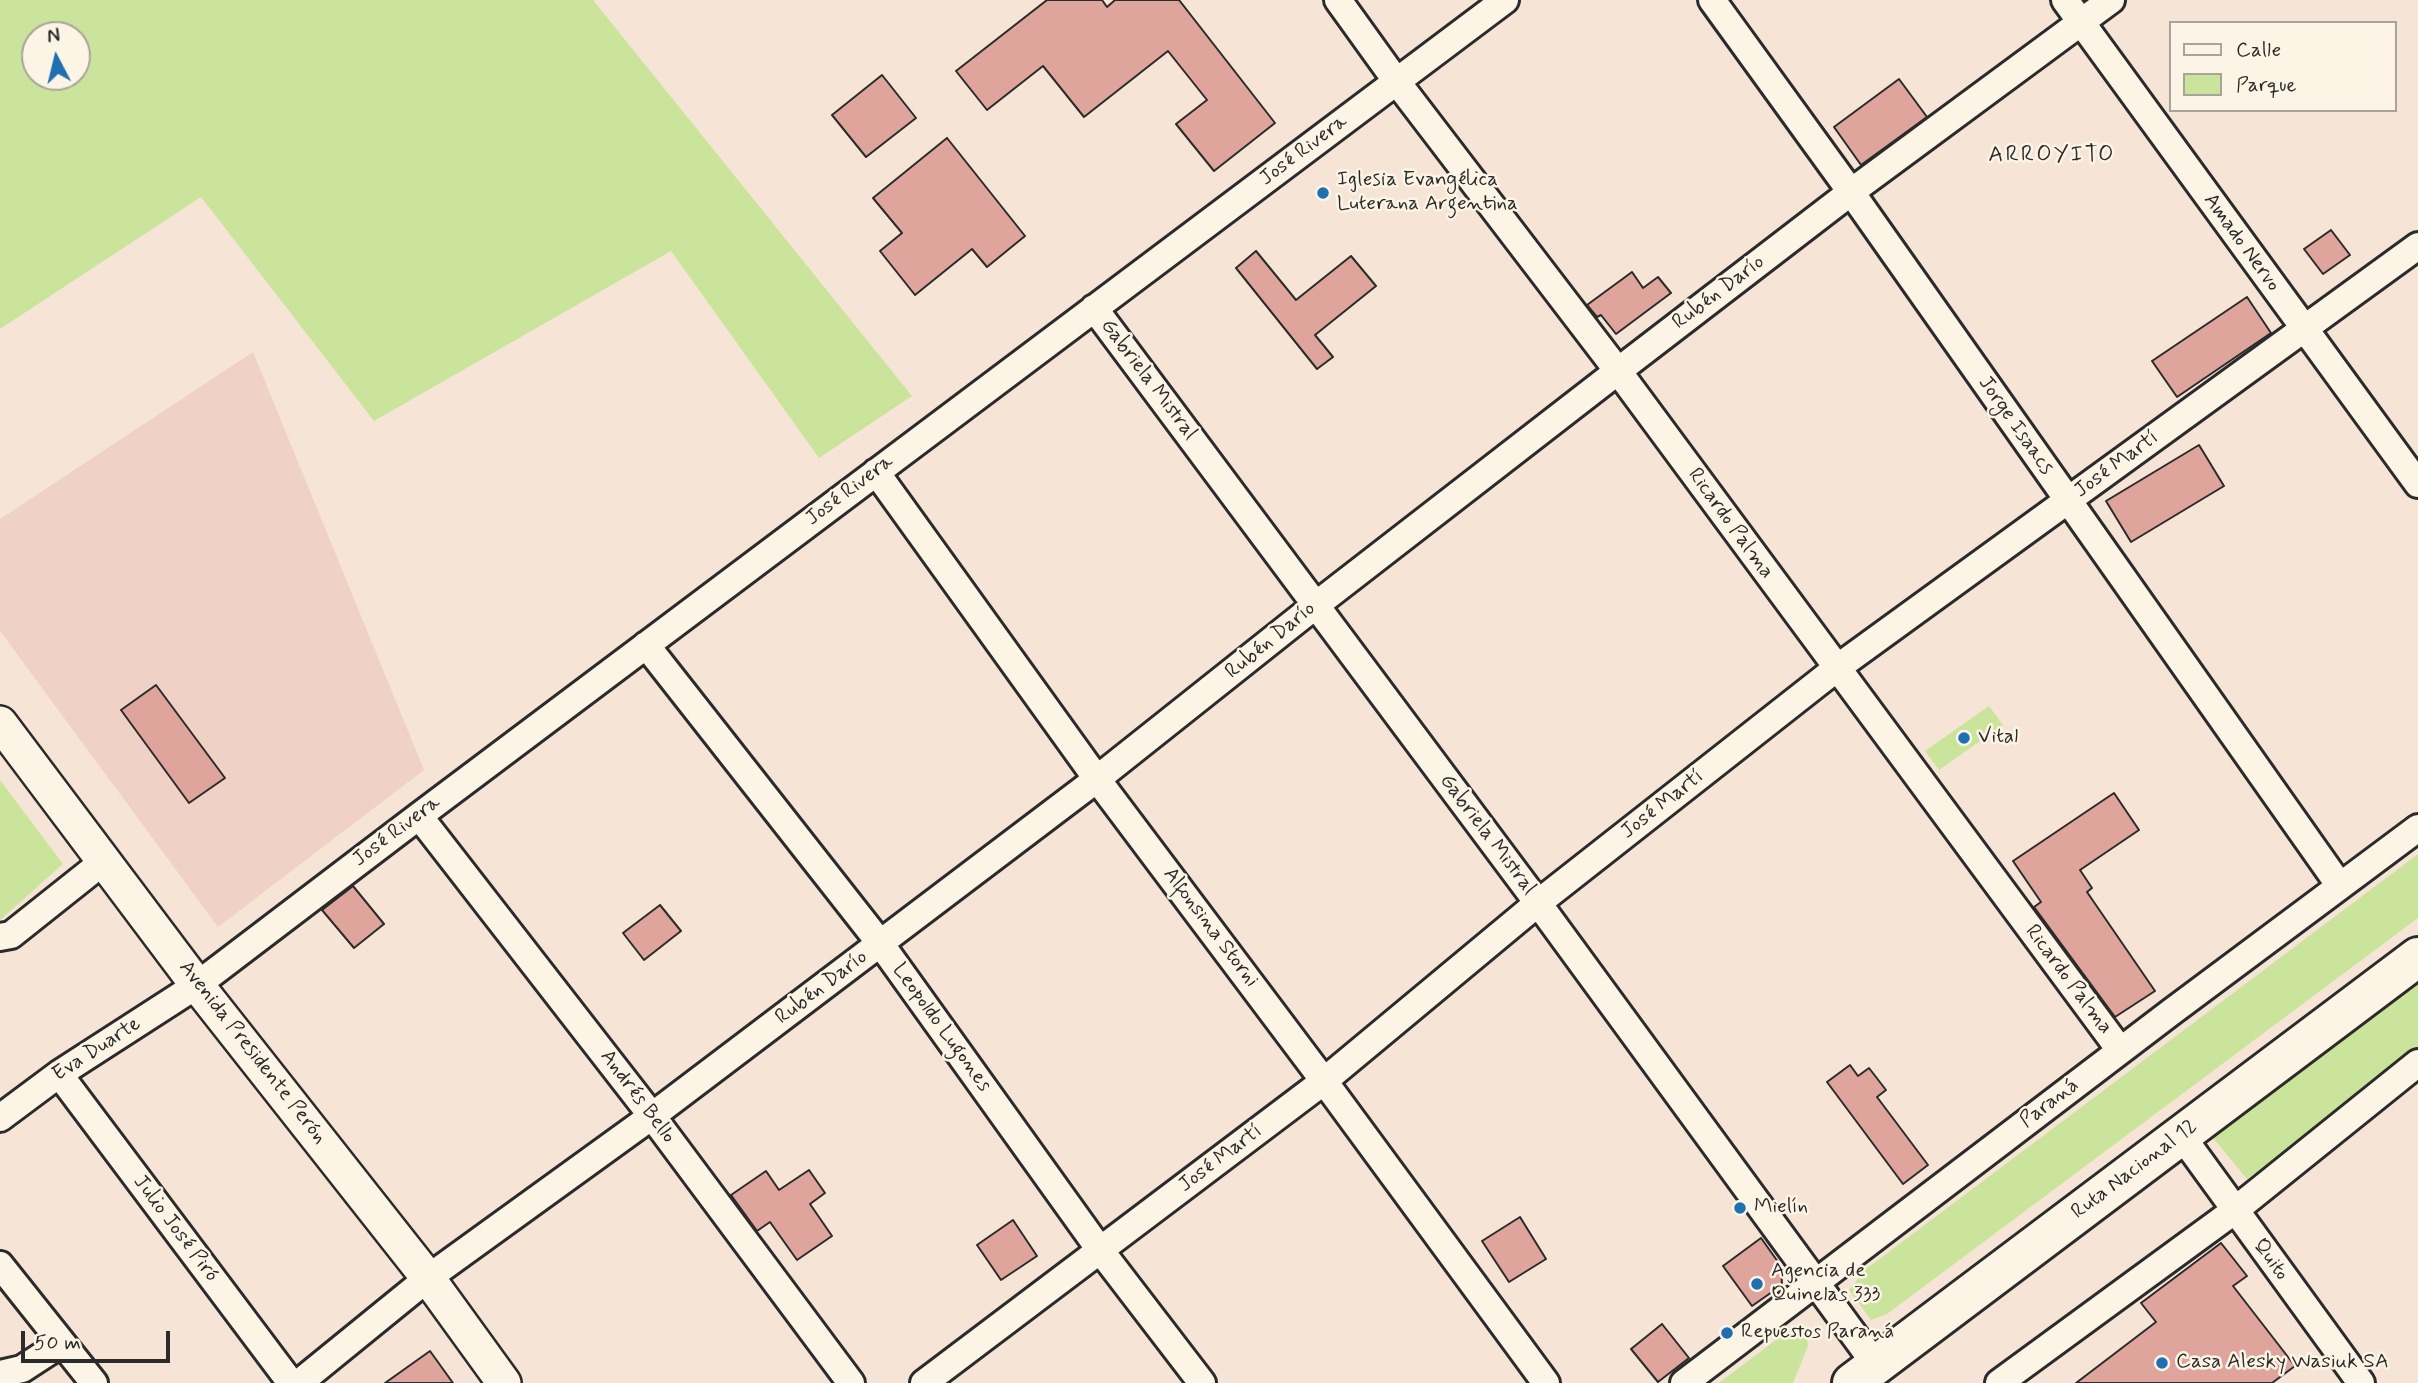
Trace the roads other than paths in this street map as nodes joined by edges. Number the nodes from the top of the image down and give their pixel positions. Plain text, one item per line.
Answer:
1 (1338, 0) edge
2 (1505, 0) edge
3 (1712, 0) edge
4 (2066, 0) edge
5 (2110, 0) edge
6 (2081, 21) junction
7 (1397, 82) junction
8 (1851, 192) junction
9 (2418, 246) edge
10 (1094, 308) junction
11 (2303, 329) junction
12 (1618, 371) junction
13 (876, 472) junction
14 (2418, 484) edge
15 (2068, 500) junction
16 (1316, 605) junction
17 (646, 645) junction
18 (1837, 668) junction
19 (0, 723) edge
20 (1097, 779) junction
21 (419, 816) junction
22 (2418, 828) edge
23 (104, 861) junction
24 (2340, 886) junction
25 (1538, 903) junction
26 (0, 937) edge
27 (880, 943) junction
28 (2418, 957) edge
29 (197, 985) junction
30 (2120, 1050) junction
31 (2418, 1063) edge
32 (59, 1074) junction
33 (1324, 1081) junction
34 (652, 1116) junction
35 (0, 1118) edge
36 (2181, 1135) junction
37 (2234, 1211) junction
38 (1101, 1250) junction
39 (0, 1265) edge
40 (428, 1278) junction
41 (1815, 1283) junction
42 (62, 1343) junction
43 (0, 1374) edge
44 (1864, 1374) edge
45 (93, 1383) edge
46 (291, 1383) edge
47 (299, 1383) edge
48 (505, 1383) edge
49 (851, 1383) edge
50 (924, 1383) edge
51 (1202, 1383) edge
52 (1546, 1383) edge
53 (1684, 1383) edge
54 (1998, 1383) edge
55 (2361, 1383) edge

1 - 7 street, Ricardo Palma
2 - 7 street, José Rivera
3 - 8 street, Jorge Isaacs
4 - 6 street, Amado Nervo
5 - 6 street, Rubén Darío
6 - 8 street, Rubén Darío
6 - 11 street, Amado Nervo
7 - 10 street, José Rivera
7 - 12 street, Ricardo Palma
8 - 12 street, Rubén Darío
8 - 15 street, Jorge Isaacs
9 - 11 street, José Martí
10 - 13 street, José Rivera
10 - 16 street, Gabriela Mistral
11 - 14 street, Amado Nervo
11 - 15 street, José Martí
12 - 16 street, Rubén Darío
12 - 18 street, Ricardo Palma
13 - 17 street, José Rivera
13 - 20 street, Alfonsina Storni
15 - 18 street, José Martí
15 - 24 street, Jorge Isaacs
16 - 20 street, Rubén Darío
16 - 25 street, Gabriela Mistral
17 - 21 street, José Rivera
17 - 27 street, Leopoldo Lugones
18 - 25 street, José Martí
18 - 30 street, Ricardo Palma
19 - 23 main road, Avenida Presidente Perón
20 - 27 street, Rubén Darío
20 - 33 street, Alfonsina Storni
21 - 29 street, José Rivera
21 - 34 street, Andrés Bello
22 - 24 street, Paraná
23 - 26 street
23 - 29 main road, Avenida Presidente Perón
24 - 30 street, Paraná
25 - 33 street, José Martí
25 - 41 street, Gabriela Mistral
27 - 34 street, Rubén Darío
27 - 38 street, Leopoldo Lugones
28 - 36 highway, Ruta Nacional 12
29 - 32 street, Eva Duarte
29 - 40 main road, Avenida Presidente Perón
30 - 41 street, Paraná
31 - 37 street
32 - 35 street, Eva Duarte
32 - 46 street, Julio José Piró
33 - 38 street, José Martí
33 - 52 street, Alfonsina Storni
34 - 40 street, Rubén Darío
34 - 49 street, Andrés Bello
36 - 37 street, Quito
36 - 44 highway, Ruta Nacional 12
37 - 54 street
37 - 55 street, Quito
38 - 50 street, José Martí
38 - 51 street, Leopoldo Lugones
39 - 42 street
40 - 47 street, Rubén Darío
40 - 48 main road, Avenida Presidente Perón
41 - 44 street, Gabriela Mistral
41 - 53 street, Paraná
42 - 43 street
42 - 45 street

